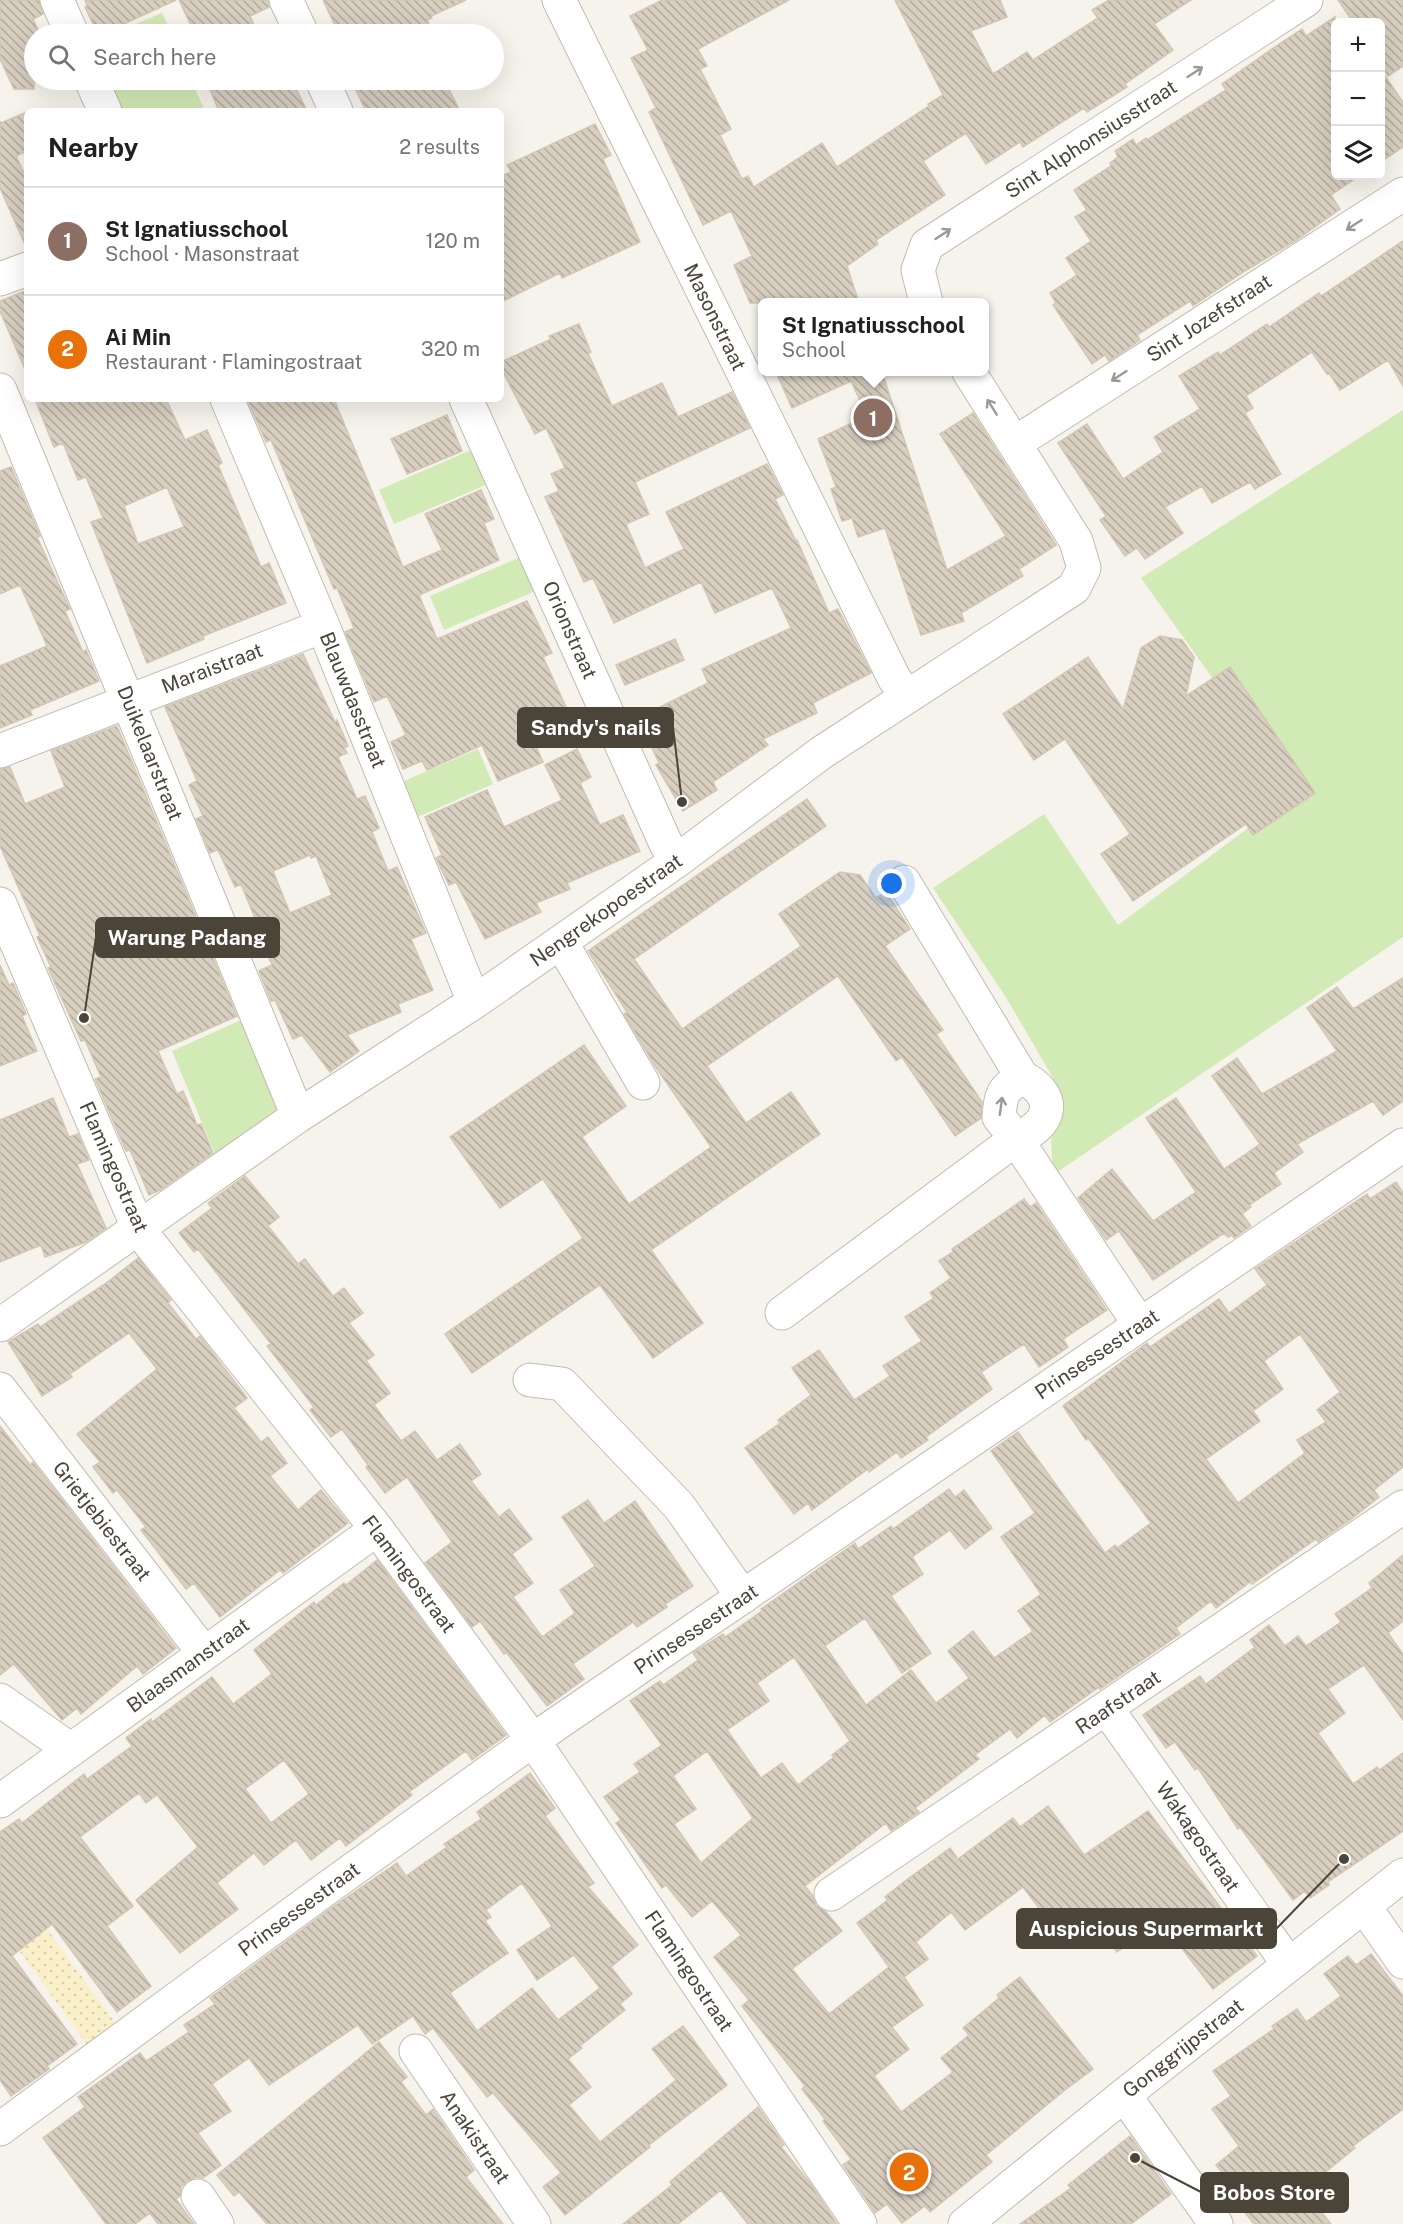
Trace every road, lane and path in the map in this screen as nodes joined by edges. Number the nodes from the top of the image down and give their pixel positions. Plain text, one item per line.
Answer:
1 (57, 0) edge
2 (286, 0) edge
3 (559, 0) edge
4 (1300, 2) edge
5 (68, 24) edge
6 (297, 24) edge
7 (96, 90) edge
8 (327, 90) edge
9 (104, 108) edge
10 (335, 108) edge
11 (1403, 194) edge
12 (24, 271) edge
13 (0, 279) edge
14 (925, 298) edge
15 (972, 376) edge
16 (0, 390) edge
17 (228, 402) edge
18 (467, 402) edge
19 (1015, 443) junction
20 (323, 626) junction
21 (906, 696) junction
22 (128, 699) junction
23 (0, 751) edge
24 (678, 860) junction
25 (904, 882) dead end
26 (0, 904) edge
27 (561, 942) junction
28 (476, 1001) junction
29 (643, 1083) dead end
30 (298, 1116) junction
31 (1016, 1139) junction
32 (1403, 1145) edge
33 (139, 1230) junction
34 (782, 1313) dead end
35 (1140, 1325) junction
36 (0, 1326) edge
37 (531, 1380) dead end
38 (0, 1389) edge
39 (1403, 1507) edge
40 (377, 1529) junction
41 (743, 1597) junction
42 (204, 1653) junction
43 (0, 1700) edge
44 (1107, 1709) junction
45 (533, 1740) junction
46 (71, 1750) junction
47 (0, 1802) edge
48 (1403, 1875) edge
49 (831, 1894) dead end
50 (1364, 1906) junction
51 (1403, 1962) edge
52 (1289, 1965) junction
53 (416, 2051) dead end
54 (1124, 2095) junction
55 (0, 2128) edge
56 (198, 2196) dead end
57 (217, 2224) edge
58 (534, 2224) edge
59 (860, 2224) edge
60 (965, 2224) edge
61 (1216, 2224) edge

1 - 5 street
2 - 6 street
3 - 21 street, Masonstraat
14 -> 4 street, Sint Alphonsiusstraat
7 - 9 street
8 - 10 street
11 -> 19 street, Sint Jozefstraat
12 - 13 street
19 -> 15 street
16 - 22 street, Duikelaarstraat
17 - 20 street, Blauwdasstraat
18 - 24 street, Orionstraat
19 - 21 street, Nengrekopoestraat
20 - 22 street, Maraistraat
20 - 28 street, Blauwdasstraat
21 - 24 street, Nengrekopoestraat
22 - 23 street, Maraistraat
22 - 30 street, Duikelaarstraat
24 - 27 street, Nengrekopoestraat
25 - 31 street
26 - 33 street, Flamingostraat
27 - 28 street, Nengrekopoestraat
27 - 29 street
28 - 30 street, Nengrekopoestraat
30 - 33 street, Nengrekopoestraat
31 - 34 street
31 - 35 street
32 - 35 street, Prinsessestraat
33 - 36 street, Nengrekopoestraat
33 - 40 street, Flamingostraat
35 - 41 street, Prinsessestraat
37 - 41 street
38 - 42 street, Grietjebiestraat
39 - 44 street, Raafstraat
40 - 42 street, Blaasmanstraat
40 - 45 street, Flamingostraat
41 - 45 street, Prinsessestraat
42 - 46 street, Blaasmanstraat
43 - 46 street
44 - 49 street, Raafstraat
44 - 52 street, Wakagostraat
45 - 55 street, Prinsessestraat
45 - 59 street, Flamingostraat
46 - 47 street, Blaasmanstraat
48 - 50 street, Gonggrijpstraat
50 - 51 street
50 - 52 street, Gonggrijpstraat
52 - 54 street, Gonggrijpstraat
53 - 58 street, Anakistraat
54 - 60 street, Gonggrijpstraat
54 - 61 street
56 - 57 street

